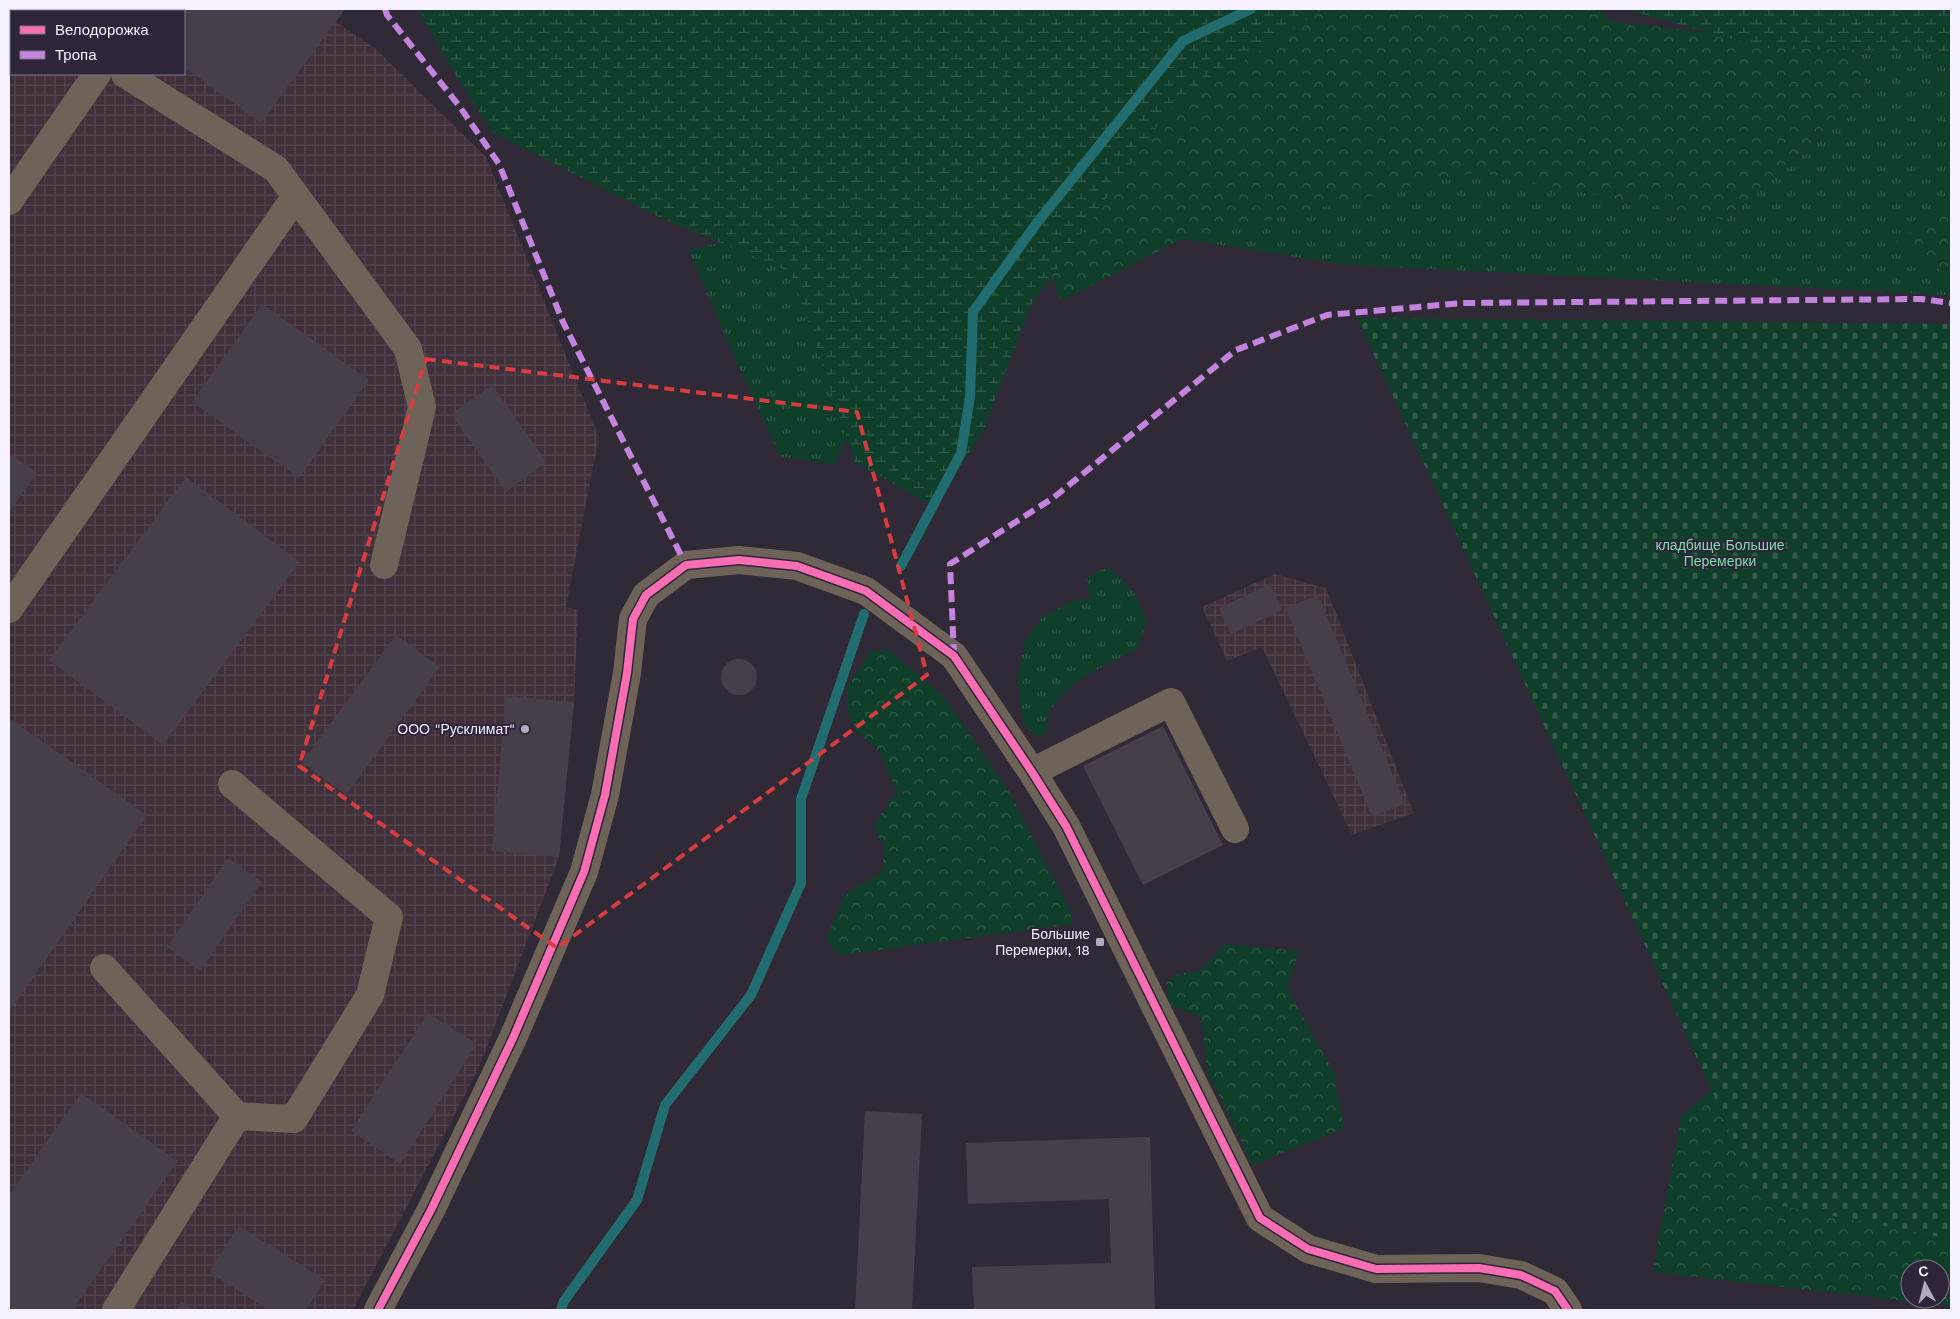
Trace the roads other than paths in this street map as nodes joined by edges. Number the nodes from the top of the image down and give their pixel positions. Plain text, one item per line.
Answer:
1 (96, 75) edge
2 (127, 75) edge
3 (296, 196) junction
4 (9, 201) edge
5 (384, 565) dead end
6 (9, 609) edge
7 (1032, 772) junction
8 (232, 784) dead end
9 (1235, 829) dead end
10 (104, 968) dead end
11 (237, 1116) junction
12 (116, 1310) edge
13 (378, 1310) edge
14 (1568, 1310) edge

1 - 4 street
2 - 3 street
3 - 5 street
3 - 6 street
7 - 9 street
7 - 13 street
7 - 14 street
8 - 11 street
10 - 11 street
11 - 12 street

